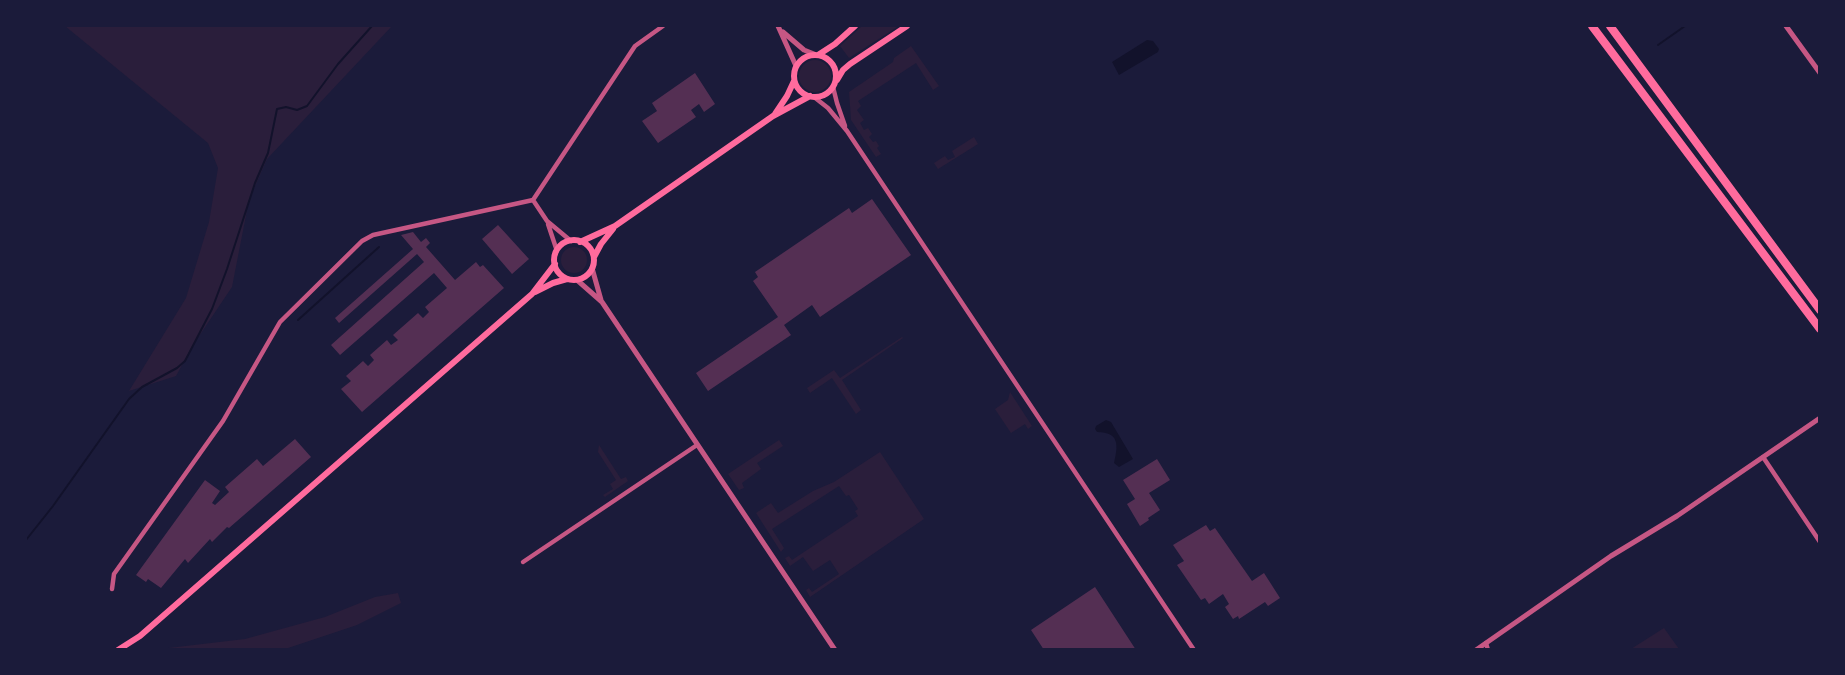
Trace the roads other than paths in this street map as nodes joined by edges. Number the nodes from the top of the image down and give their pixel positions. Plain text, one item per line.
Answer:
1 (663, 26) edge
2 (855, 26) edge
3 (907, 26) edge
4 (1592, 26) edge
5 (1612, 26) edge
6 (1786, 26) edge
7 (780, 28) edge
8 (816, 54) junction
9 (796, 66) junction
10 (1820, 73) edge
11 (794, 81) junction
12 (834, 85) junction
13 (812, 97) junction
14 (773, 116) junction
15 (847, 132) junction
16 (532, 200) junction
17 (547, 221) junction
18 (615, 226) junction
19 (571, 241) junction
20 (580, 242) junction
21 (557, 251) junction
22 (594, 257) junction
23 (555, 264) junction
24 (592, 268) junction
25 (568, 279) junction
26 (577, 280) junction
27 (532, 294) junction
28 (602, 302) junction
29 (1820, 310) edge
30 (1820, 329) edge
31 (1820, 418) edge
32 (697, 445) junction
33 (1763, 457) junction
34 (1820, 542) edge
35 (523, 562) dead end
36 (112, 589) dead end
37 (1486, 643) junction
38 (118, 650) edge
39 (835, 650) edge
40 (1194, 650) edge
41 (1476, 650) edge
42 (1488, 650) edge

1 - 16 street
2 - 8 main road
3 - 12 main road
4 - 30 highway
5 - 29 highway
6 - 10 street
7 - 8 street
7 - 9 street
8 - 9 main road
8 - 12 main road
9 - 11 main road
11 - 13 main road
11 - 14 main road
12 - 13 main road
12 - 15 street
13 - 14 main road
13 - 15 street
14 - 18 main road
15 - 40 street
16 - 17 street
16 - 36 street
17 - 19 street
17 - 21 street
18 - 20 main road
18 - 22 main road
19 - 20 main road
19 - 21 main road
20 - 22 main road
21 - 23 main road
22 - 24 main road
23 - 25 main road
23 - 27 main road
24 - 26 main road
24 - 28 street
25 - 26 main road
25 - 27 main road
26 - 28 street
27 - 38 main road
28 - 32 street
31 - 33 street
32 - 35 street
32 - 39 street
33 - 34 street
33 - 37 street
37 - 41 street
37 - 42 street

